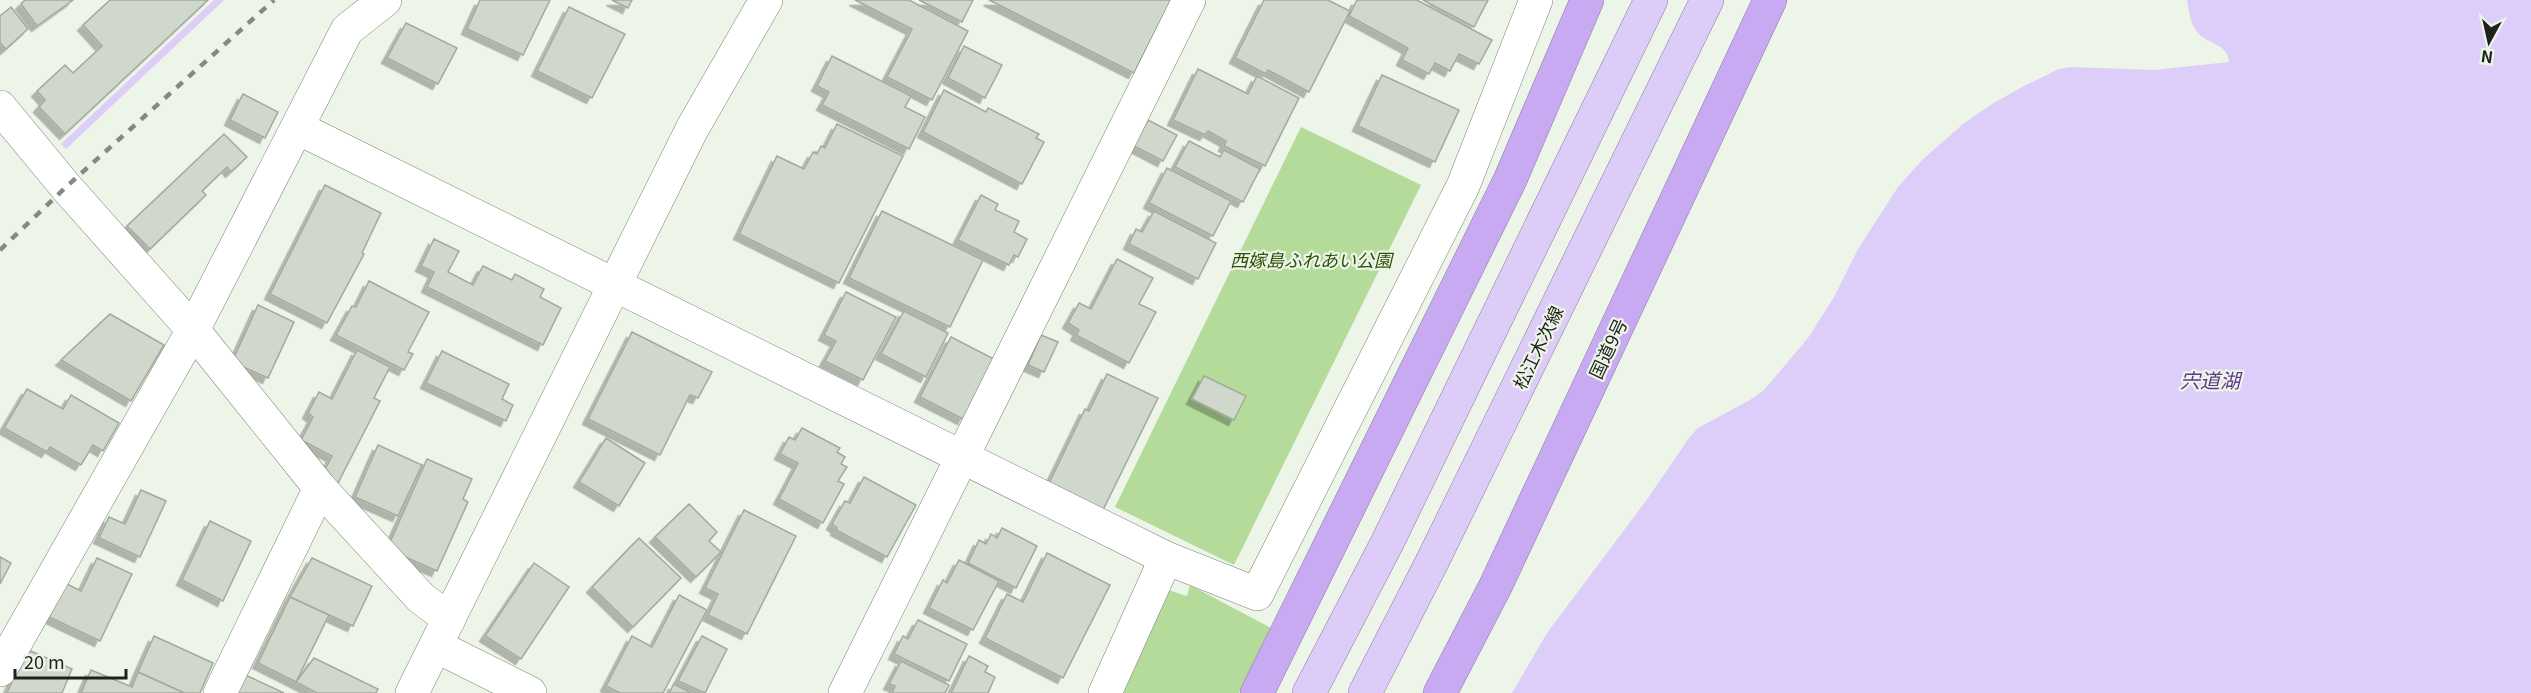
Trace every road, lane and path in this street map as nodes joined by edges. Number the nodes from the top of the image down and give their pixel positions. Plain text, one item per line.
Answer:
1 (385, 0) edge
2 (766, 0) edge
3 (1189, 0) edge
4 (1536, 0) edge
5 (1587, 0) edge
6 (1651, 0) edge
7 (1707, 0) edge
8 (1770, 0) edge
9 (0, 107) edge
10 (298, 128) junction
11 (615, 287) junction
12 (193, 330) junction
13 (961, 457) junction
14 (320, 488) junction
15 (1166, 558) junction
16 (442, 633) junction
17 (0, 670) edge
18 (220, 693) edge
19 (412, 693) edge
20 (530, 693) edge
21 (845, 693) edge
22 (1105, 693) edge
23 (1257, 693) edge
24 (1310, 693) edge
25 (1365, 693) edge
26 (1440, 693) edge

1 - 10 street
2 - 11 street
3 - 13 street
4 - 15 street
5 - 23 highway
6 - 24 main road
7 - 25 main road, 松江木次線
8 - 26 highway, 国道9号
9 - 12 street
10 - 11 street
10 - 12 street
11 - 13 street
11 - 16 street
12 - 14 street
12 - 17 street
13 - 15 street
13 - 21 street
14 - 16 street
14 - 18 street
15 - 22 street
16 - 19 street
16 - 20 street

